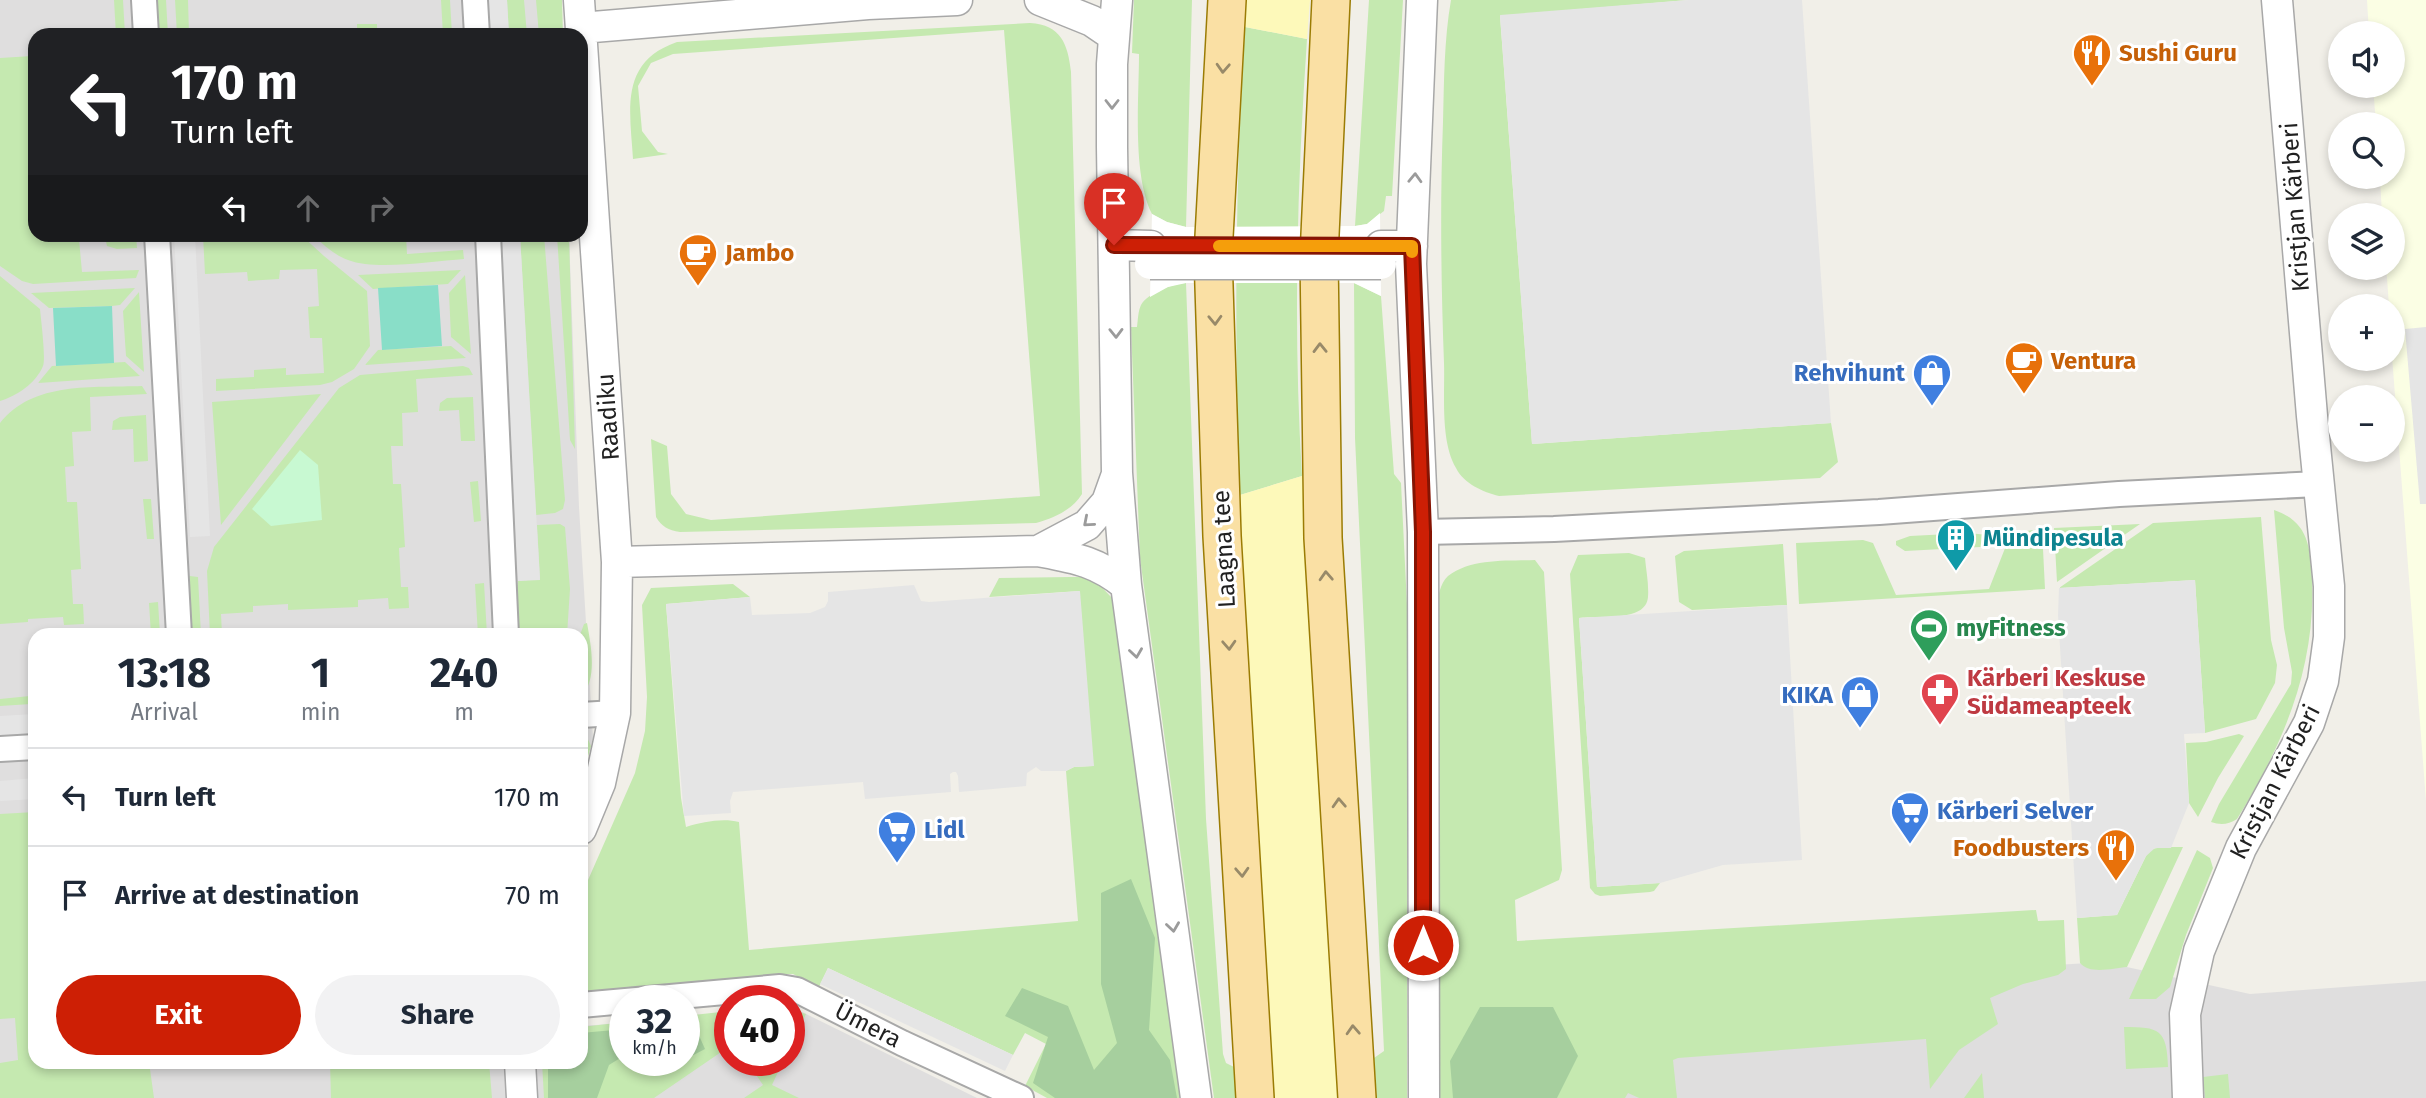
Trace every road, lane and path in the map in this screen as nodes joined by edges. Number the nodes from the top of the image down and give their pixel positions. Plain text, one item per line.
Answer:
1 (144, 0) edge
2 (475, 0) edge
3 (957, 0) edge
4 (1040, 0) edge
5 (1117, 0) edge
6 (1227, 0) edge
7 (1331, 0) edge
8 (1422, 0) edge
9 (2277, 0) edge
10 (580, 14) edge
11 (146, 28) edge
12 (477, 28) edge
13 (1114, 36) junction
14 (588, 132) edge
15 (157, 242) edge
16 (488, 242) edge
17 (1114, 255) junction
18 (1412, 255) junction
19 (1117, 473) junction
20 (2318, 484) junction
21 (1423, 532) junction
22 (1038, 551) junction
23 (617, 562) junction
24 (1126, 585) junction
25 (179, 628) edge
26 (506, 628) edge
27 (615, 713) junction
28 (588, 715) edge
29 (28, 747) edge
30 (0, 749) edge
31 (588, 812) edge
32 (588, 1004) edge
33 (520, 1069) edge
34 (522, 1098) edge
35 (1021, 1098) edge
36 (1196, 1098) edge
37 (1255, 1098) edge
38 (1357, 1098) edge
39 (1423, 1098) edge
40 (2188, 1098) edge

1 - 11 street
2 - 12 street
3 - 10 street
4 - 13 street
5 - 13 street
6 -> 37 main road, Laagna tee
38 -> 7 main road
18 -> 8 street
9 - 20 street, Kristjan Kärberi
13 -> 17 street
14 - 23 street, Raadiku
15 - 25 street
16 - 26 street
17 - 18 street, bridge
17 -> 19 street
18 - 21 street
19 -> 22 street
19 - 24 street
20 - 21 street
20 - 40 street, Kristjan Kärberi
21 - 39 street
22 - 23 street
22 - 24 street
23 - 27 street, Raadiku
24 -> 36 street
27 - 28 street
27 - 31 street, Raadiku
29 - 30 street
32 - 35 street, Ümera
33 - 34 street

